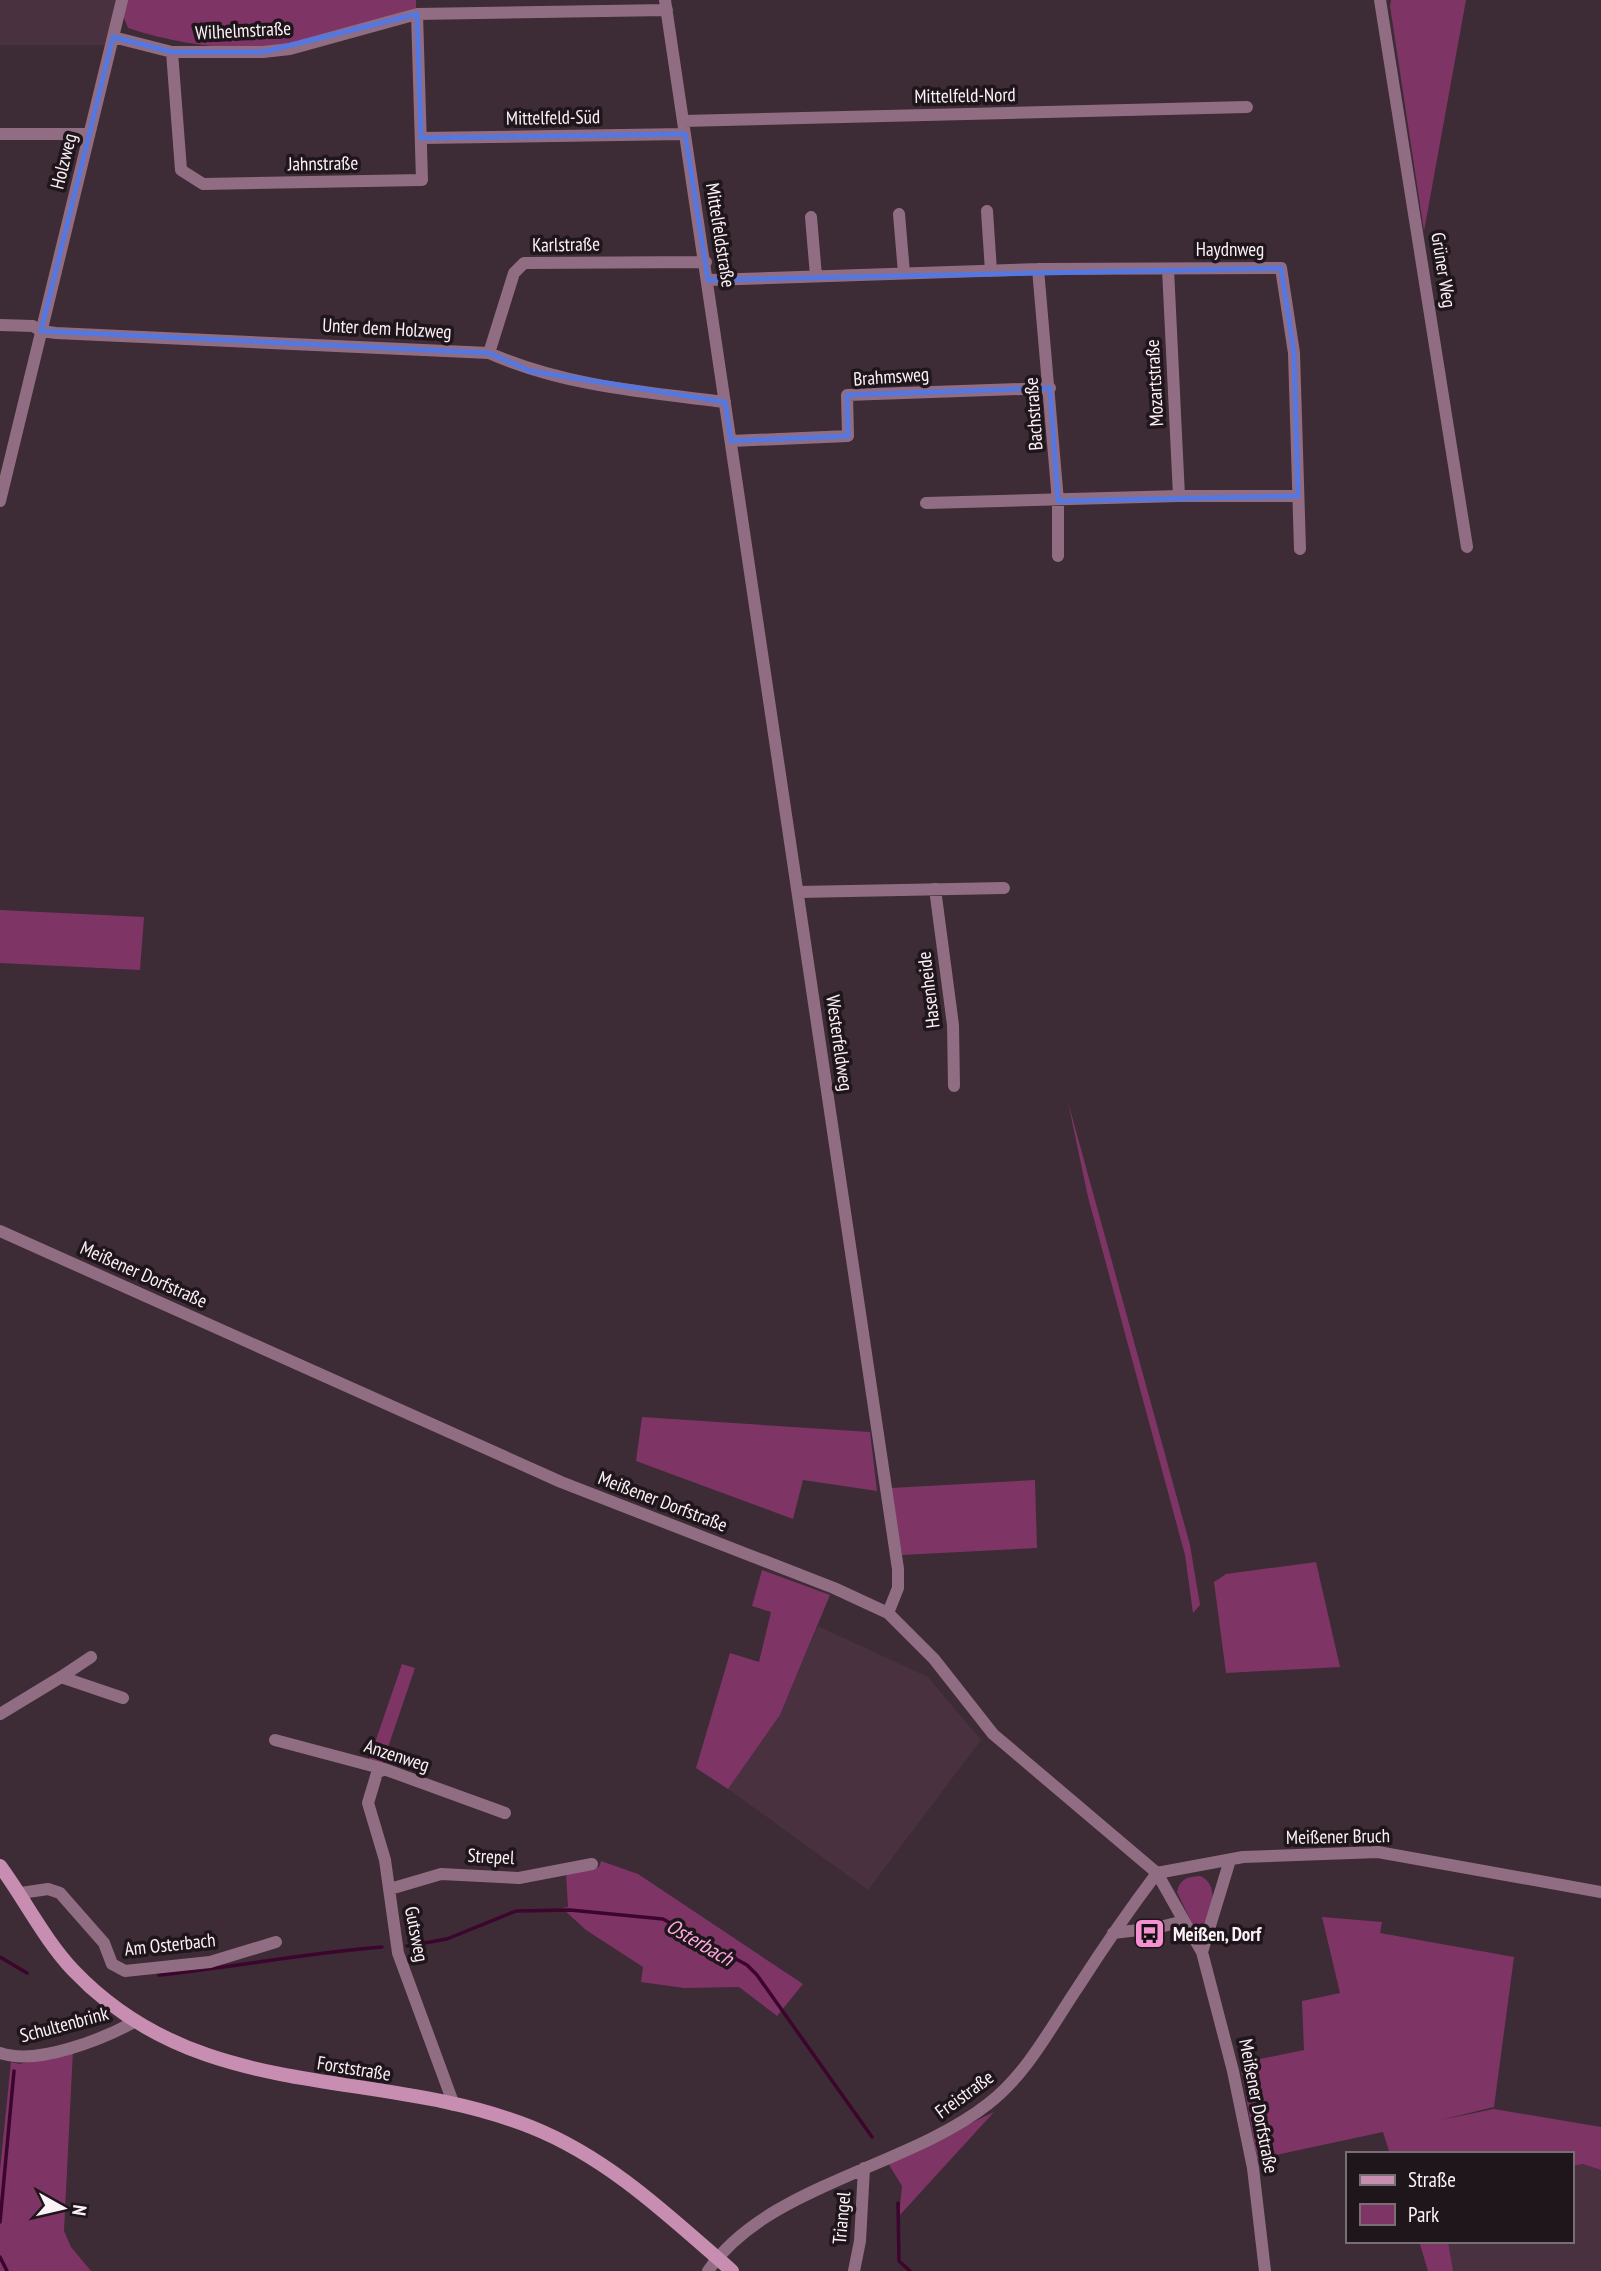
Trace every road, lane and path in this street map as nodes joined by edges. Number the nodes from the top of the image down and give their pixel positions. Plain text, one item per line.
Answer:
1 (121, 0) edge
2 (1380, 0) edge
3 (666, 5) edge
4 (417, 14) junction
5 (113, 37) junction
6 (172, 52) junction
7 (1247, 107) dead end
8 (684, 127) junction
9 (0, 134) edge
10 (89, 134) junction
11 (422, 138) junction
12 (987, 211) dead end
13 (899, 214) dead end
14 (811, 217) dead end
15 (706, 262) junction
16 (1168, 268) junction
17 (1038, 269) junction
18 (991, 271) junction
19 (904, 273) junction
20 (816, 276) junction
21 (708, 280) junction
22 (0, 325) edge
23 (41, 331) junction
24 (489, 353) junction
25 (1050, 388) junction
26 (724, 402) junction
27 (731, 441) junction
28 (737, 477) joint
29 (1179, 496) junction
30 (1298, 496) junction
31 (0, 501) edge
32 (1058, 501) junction
33 (926, 503) dead end
34 (1467, 547) dead end
35 (1300, 549) dead end
36 (1058, 556) dead end
37 (1004, 888) dead end
38 (935, 889) junction
39 (798, 892) junction
40 (954, 1086) dead end
41 (0, 1231) edge
42 (888, 1613) junction
43 (91, 1657) dead end
44 (61, 1677) junction
45 (123, 1698) dead end
46 (0, 1714) edge
47 (275, 1740) dead end
48 (384, 1769) junction
49 (505, 1812) dead end
50 (1230, 1860) junction
51 (592, 1864) dead end
52 (0, 1866) edge
53 (1157, 1873) junction
54 (390, 1889) junction
55 (1601, 1892) edge
56 (20, 1893) junction
57 (1184, 1921) junction
58 (1112, 1933) junction
59 (276, 1942) dead end
60 (1202, 1952) junction
61 (136, 2021) junction
62 (0, 2053) edge
63 (454, 2105) junction
64 (864, 2168) junction
65 (717, 2258) junction
66 (708, 2271) edge
67 (732, 2271) edge
68 (854, 2271) edge
69 (1265, 2271) edge

1 - 5 street, Holzweg
2 - 34 street, Grüner Weg
3 - 4 street, Wilhelmstraße
3 - 8 street, Mittelfeldstraße
4 - 6 street, Wilhelmstraße
4 - 11 street, Jahnstraße
5 - 6 street, Wilhelmstraße
5 - 10 street, Holzweg
6 - 11 street, Jahnstraße
7 - 8 street, Mittelfeld-Nord
8 - 11 street, Mittelfeld-Süd
8 - 15 street, Mittelfeldstraße
9 - 10 street
10 - 23 street, Holzweg
12 - 18 street
13 - 19 street
14 - 20 street
15 - 21 street, Mittelfeldstraße
15 - 24 street, Karlstraße
16 - 17 street, Haydnweg
16 - 29 street, Mozartstraße
16 - 30 street, Haydnweg
17 - 18 street, Haydnweg
17 - 25 street, Bachstraße
18 - 19 street, Haydnweg
19 - 20 street, Haydnweg
20 - 21 street, Haydnweg
21 - 26 street, Mittelfeldstraße
22 - 23 street, Unter dem Holzweg
23 - 24 street, Unter dem Holzweg
23 - 31 street
24 - 26 street, Unter dem Holzweg
25 - 27 street, Brahmsweg
25 - 32 street, Bachstraße
26 - 27 street, Mittelfeldstraße
27 - 28 street, Mittelfeldstraße
28 - 39 street, Westerfeldweg
29 - 30 street
29 - 32 street
30 - 35 street, Haydnweg
32 - 33 street
32 - 36 street, Bachstraße
37 - 38 street
38 - 39 street
38 - 40 street, Hasenheide
39 - 42 street, Westerfeldweg
41 - 42 street, Meißener Dorfstraße
42 - 53 street, Meißener Dorfstraße
43 - 44 street
44 - 45 street
44 - 46 street
47 - 48 street, Anzenweg
48 - 49 street, Anzenweg
48 - 54 street, Gutsweg
50 - 53 street, Meißener Bruch
50 - 55 street, Meißener Bruch
50 - 60 street
51 - 54 street, Strepel
52 - 56 street, Forststraße
53 - 57 street, Meißener Dorfstraße
53 - 58 street, Freistraße
54 - 63 street, Gutsweg
56 - 59 street, Am Osterbach
56 - 61 street, Forststraße
57 - 58 street
57 - 60 street, Meißener Dorfstraße
58 - 64 street, Freistraße
60 - 69 street, Meißener Dorfstraße
61 - 62 street, Schultenbrink
61 - 63 street, Forststraße
63 - 65 street, Forststraße
64 - 65 street, Freistraße
64 - 68 street, Triangel
65 - 66 street
65 - 67 street, Forststraße

